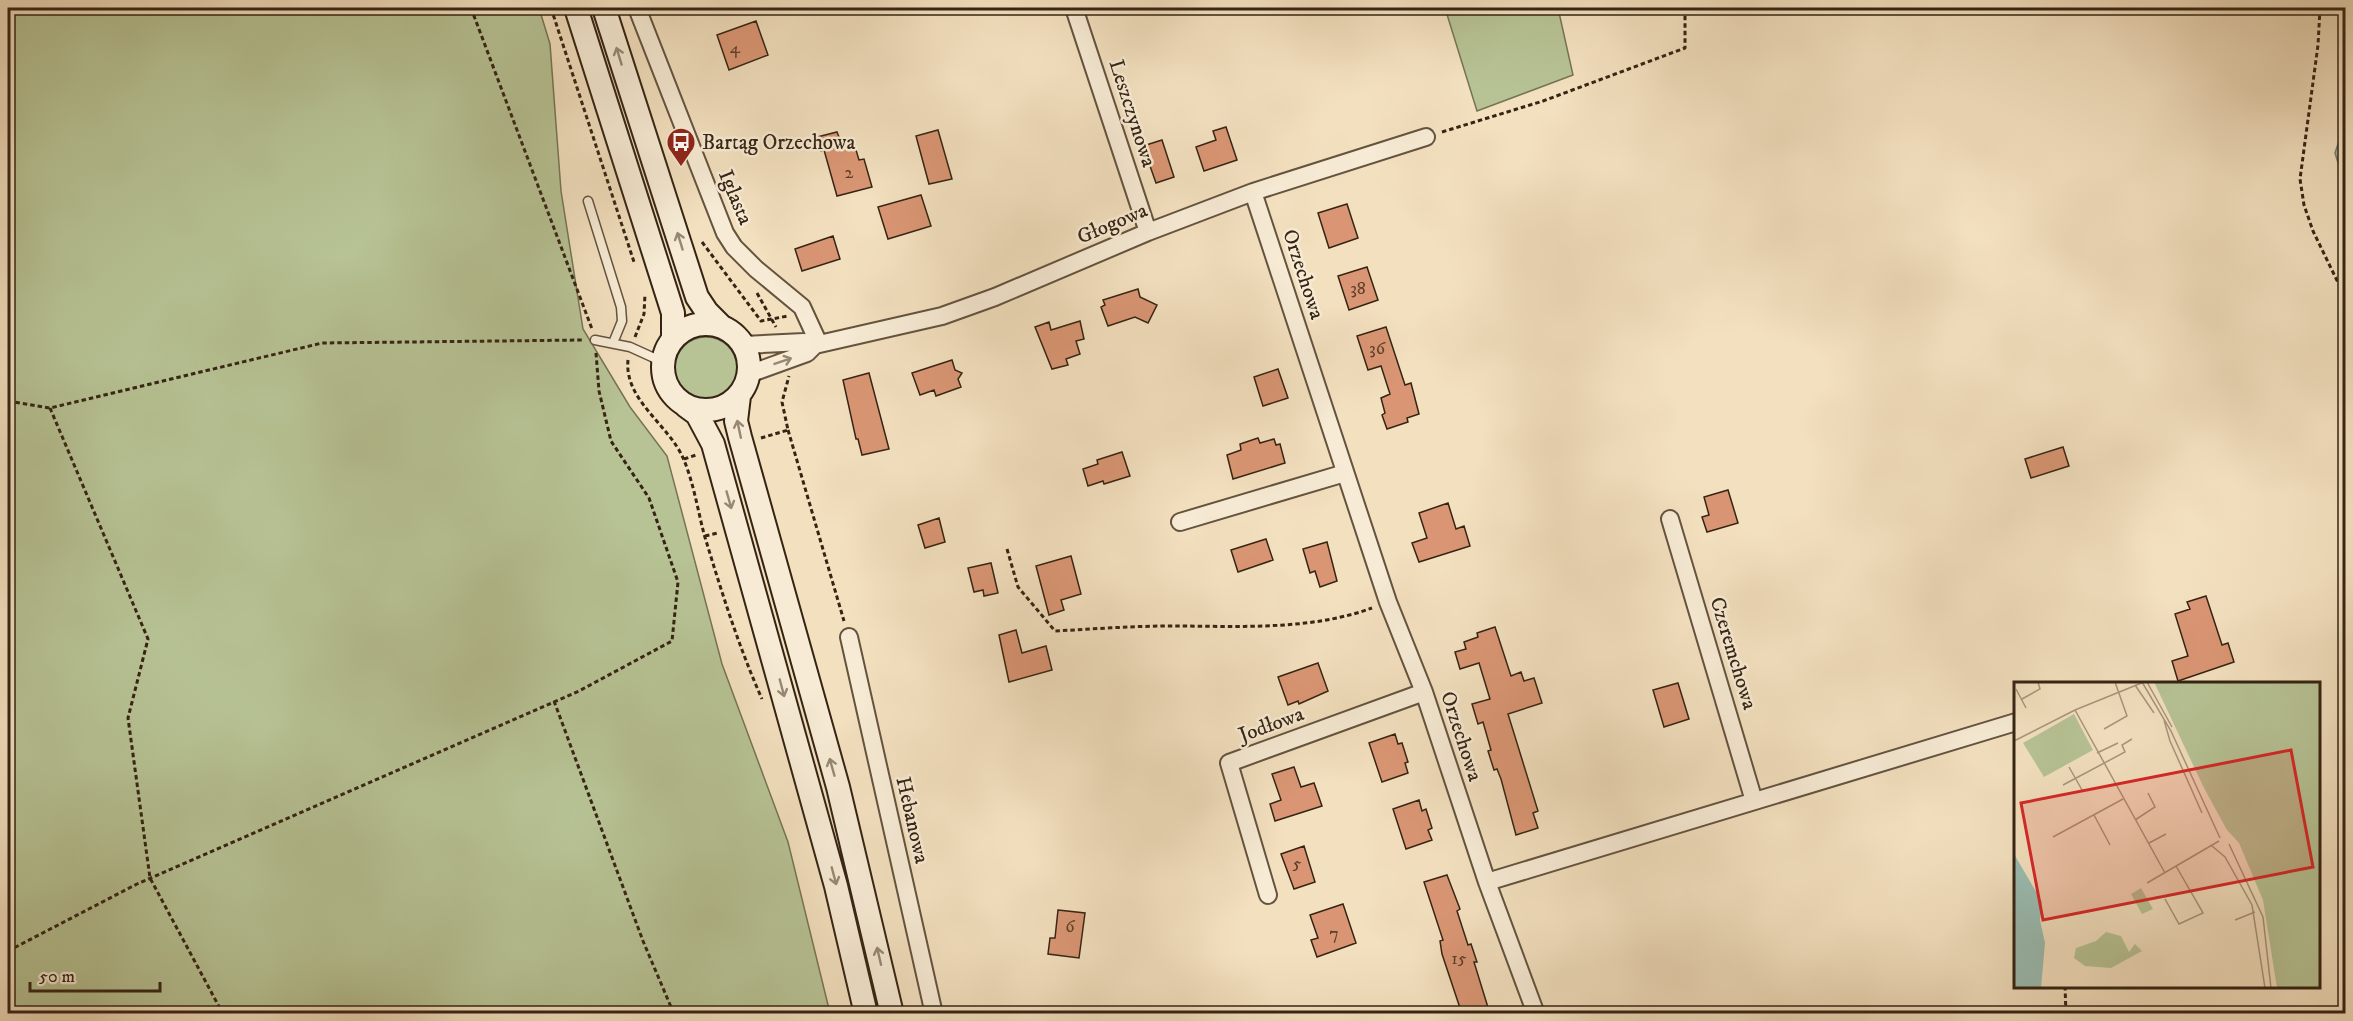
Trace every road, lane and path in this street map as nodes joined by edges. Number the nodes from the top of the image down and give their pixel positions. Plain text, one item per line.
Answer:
1 (471, 8) edge
2 (551, 8) edge
3 (576, 8) edge
4 (604, 8) edge
5 (637, 8) edge
6 (1074, 8) edge
7 (1684, 8) edge
8 (2320, 8) edge
9 (1426, 137) joint
10 (1253, 192) junction
11 (588, 201) dead end
12 (1148, 232) junction
13 (638, 273) dead end
14 (641, 284) dead end
15 (2346, 299) edge
16 (806, 313) junction
17 (721, 326) junction
18 (673, 339) junction
19 (595, 340) junction
20 (613, 343) junction
21 (784, 343) junction
22 (744, 345) junction
23 (817, 345) junction
24 (630, 347) junction
25 (785, 360) junction
26 (663, 362) junction
27 (749, 374) junction
28 (739, 396) junction
29 (8, 401) edge
30 (686, 406) junction
31 (50, 408) junction
32 (788, 430) junction
33 (742, 444) junction
34 (715, 451) junction
35 (684, 459) junction
36 (1345, 473) junction
37 (1670, 519) dead end
38 (1180, 522) dead end
39 (1007, 549) dead end
40 (1388, 602) junction
41 (849, 637) joint
42 (1424, 692) junction
43 (554, 701) junction
44 (764, 704) dead end
45 (2014, 723) edge
46 (1754, 801) junction
47 (150, 878) junction
48 (1487, 882) junction
49 (1268, 895) dead end
50 (8, 951) edge
51 (2065, 988) edge
52 (223, 1014) edge
53 (674, 1014) edge
54 (866, 1014) edge
55 (892, 1014) edge
56 (934, 1014) edge
57 (1536, 1014) edge
58 (2066, 1014) edge

1 - 19 path
2 - 13 path
3 - 18 main road
17 -> 4 main road
5 - 16 street, Iglasta
6 - 12 street, Leszczynowa
7 - 9 path
8 - 15 path
9 - 10 street, Głogowa
10 - 12 street, Głogowa
10 - 36 street, Orzechowa
11 - 20 lane
12 - 23 street, Głogowa
14 - 24 path
16 - 21 path
16 - 23 street, Iglasta
17 - 18 main road
17 - 22 main road
18 - 26 main road
19 - 20 lane
19 - 31 path
19 - 43 path
20 - 24 lane
21 - 22 street, Głogowa
21 - 23 street, Głogowa
22 - 27 main road
23 - 25 street, Głogowa
24 - 26 lane
24 - 35 path
27 -> 25 street, Głogowa
25 - 32 path
26 - 30 main road
27 - 28 main road
28 - 30 main road
33 -> 28 main road
29 - 31 path
30 - 34 main road
31 - 47 path
32 - 33 path
32 - 41 path
55 -> 33 main road
34 - 35 path
34 -> 54 main road
35 - 44 path
36 - 38 street
36 - 40 street, Orzechowa
37 - 46 street, Czeremchowa
39 - 40 path
40 - 42 street, Orzechowa
41 - 56 street, Hebanowa
42 - 48 street, Orzechowa
42 - 49 street, Jodłowa
43 - 47 path
43 - 53 path
45 - 46 street
46 - 48 street
47 - 50 path
47 - 52 path
48 - 57 street, Orzechowa
51 - 58 path

